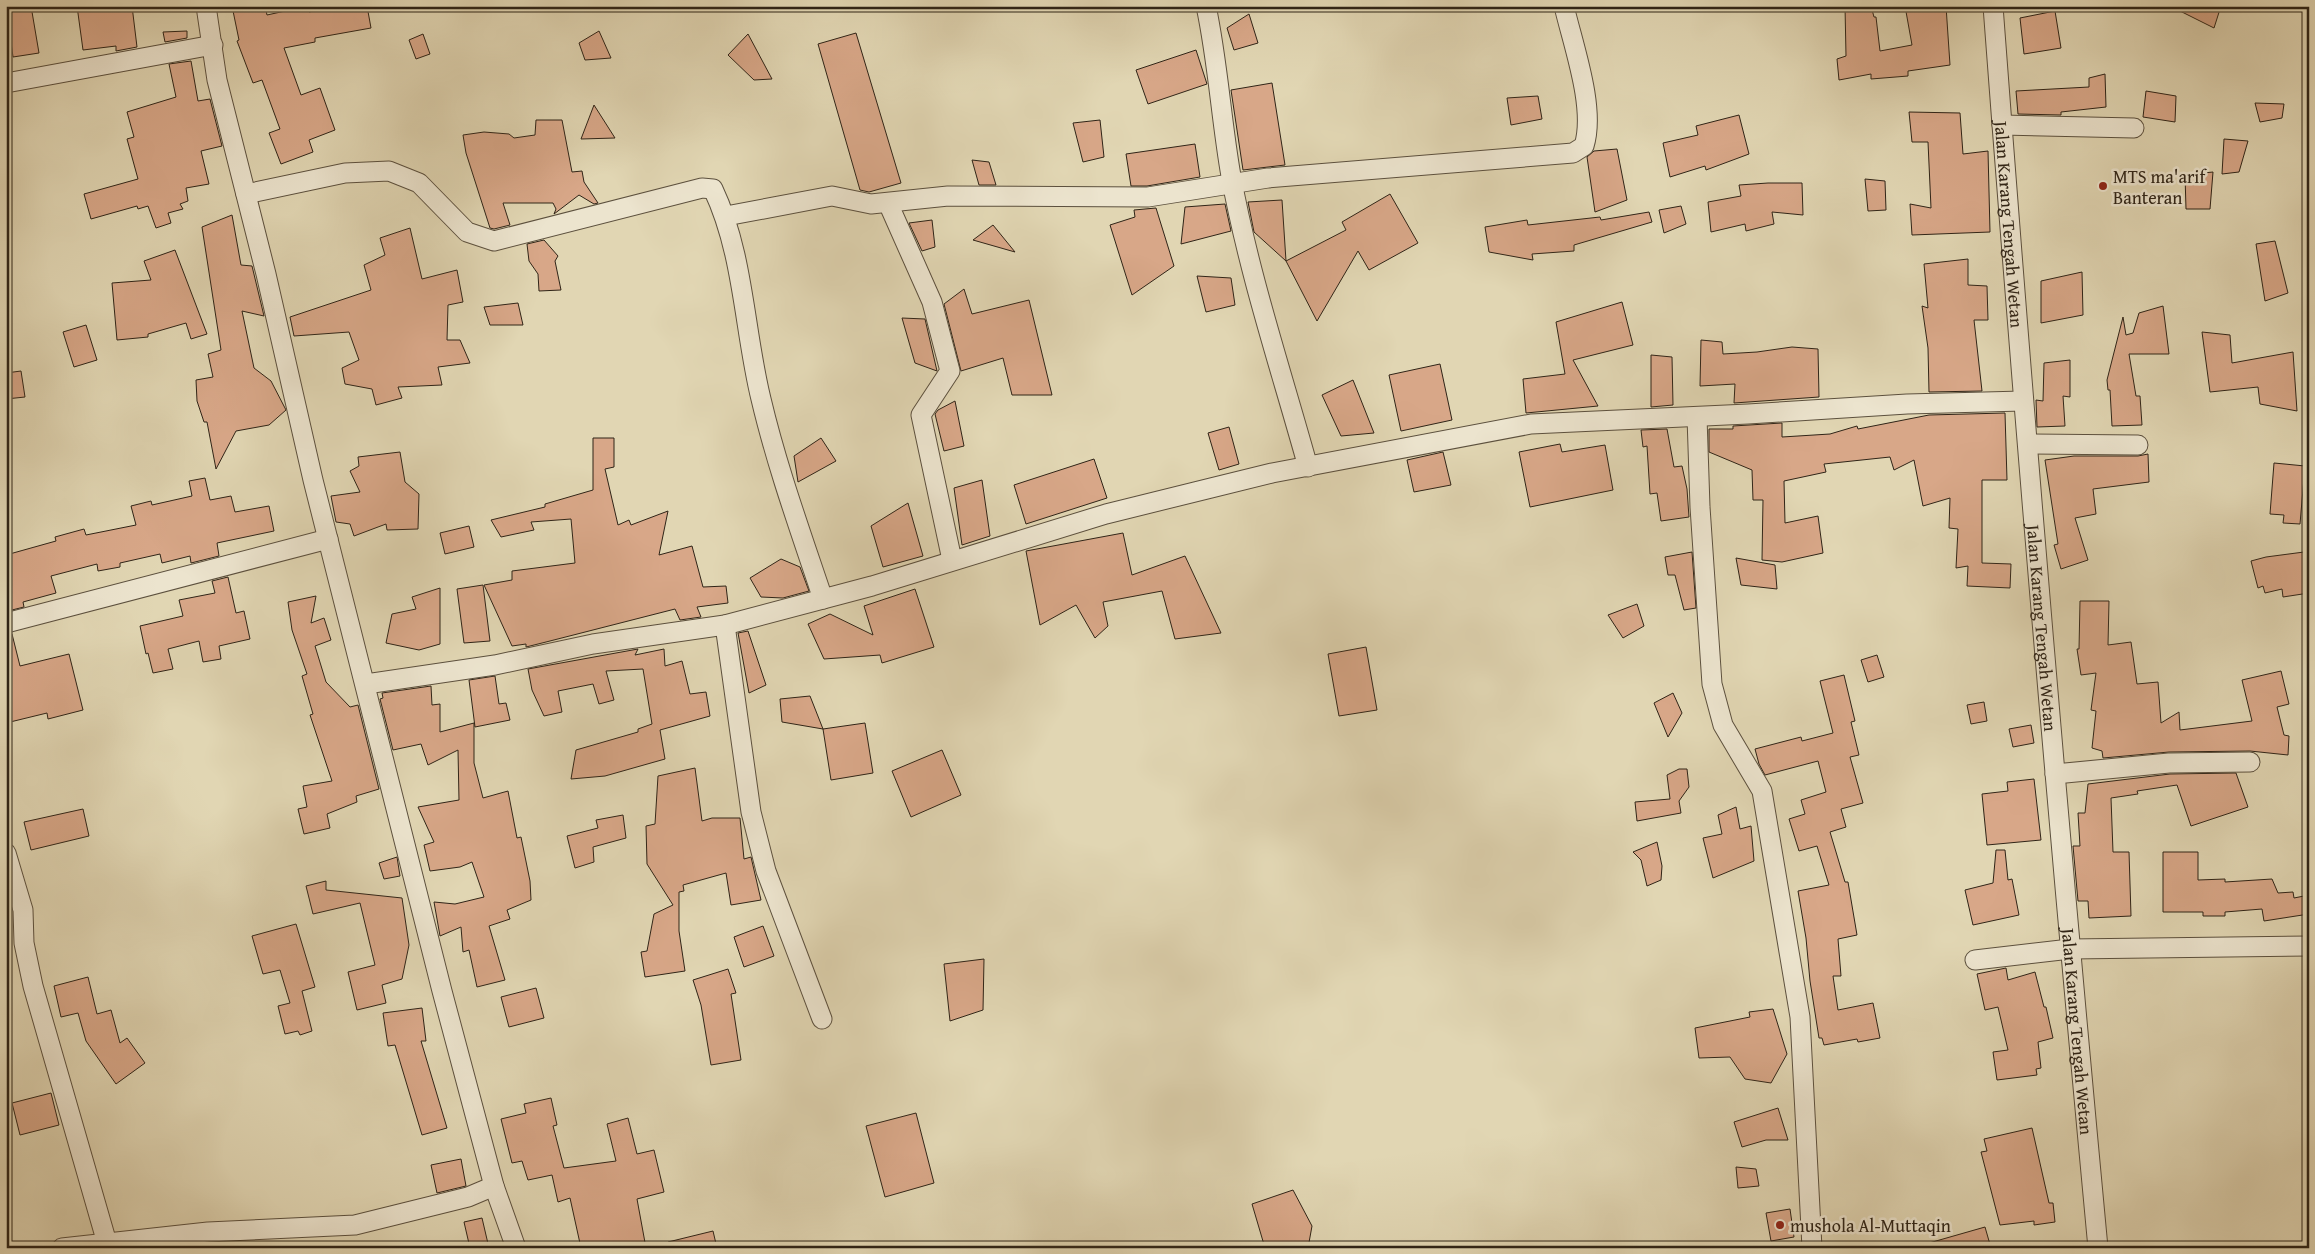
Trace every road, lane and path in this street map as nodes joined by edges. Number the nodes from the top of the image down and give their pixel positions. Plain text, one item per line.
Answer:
1 (206, 6) edge
2 (1206, 6) edge
3 (1564, 6) edge
4 (1993, 6) edge
5 (213, 45) junction
6 (6, 82) edge
7 (2002, 124) junction
8 (2134, 128) dead end
9 (1233, 184) junction
10 (246, 194) junction
11 (888, 203) junction
12 (726, 216) junction
13 (2023, 401) junction
14 (1697, 416) junction
15 (2028, 444) junction
16 (2138, 445) dead end
17 (1308, 467) junction
18 (328, 539) junction
19 (952, 560) junction
20 (823, 599) junction
21 (6, 623) edge
22 (725, 625) junction
23 (366, 684) junction
24 (2250, 762) dead end
25 (2055, 774) junction
26 (6, 853) edge
27 (2309, 946) edge
28 (2070, 949) junction
29 (1975, 960) dead end
30 (822, 1020) dead end
31 (494, 1186) junction
32 (107, 1243) junction
33 (62, 1248) edge
34 (516, 1248) edge
35 (1812, 1248) edge
36 (2098, 1248) edge

1 - 5 street
2 - 9 street
3 - 9 street
4 - 7 street, Jalan Karang Tengah Wetan
5 - 6 street
5 - 10 street
7 - 8 street
7 - 13 street, Jalan Karang Tengah Wetan
9 - 11 street
9 - 17 street
10 - 12 street
10 - 18 street
11 - 12 street
11 - 19 street
12 - 20 street
13 - 14 street
13 - 15 street, Jalan Karang Tengah Wetan
14 - 17 street
14 - 35 street
15 - 16 street
15 - 25 street, Jalan Karang Tengah Wetan
17 - 19 street
18 - 21 street
18 - 23 street
19 - 20 street
20 - 22 street
22 - 23 street
22 - 30 street
23 - 31 street
24 - 25 street
25 - 28 street, Jalan Karang Tengah Wetan
26 - 32 street
27 - 28 street
28 - 29 street
28 - 36 street, Jalan Karang Tengah Wetan
31 - 32 street
31 - 34 street
32 - 33 street

